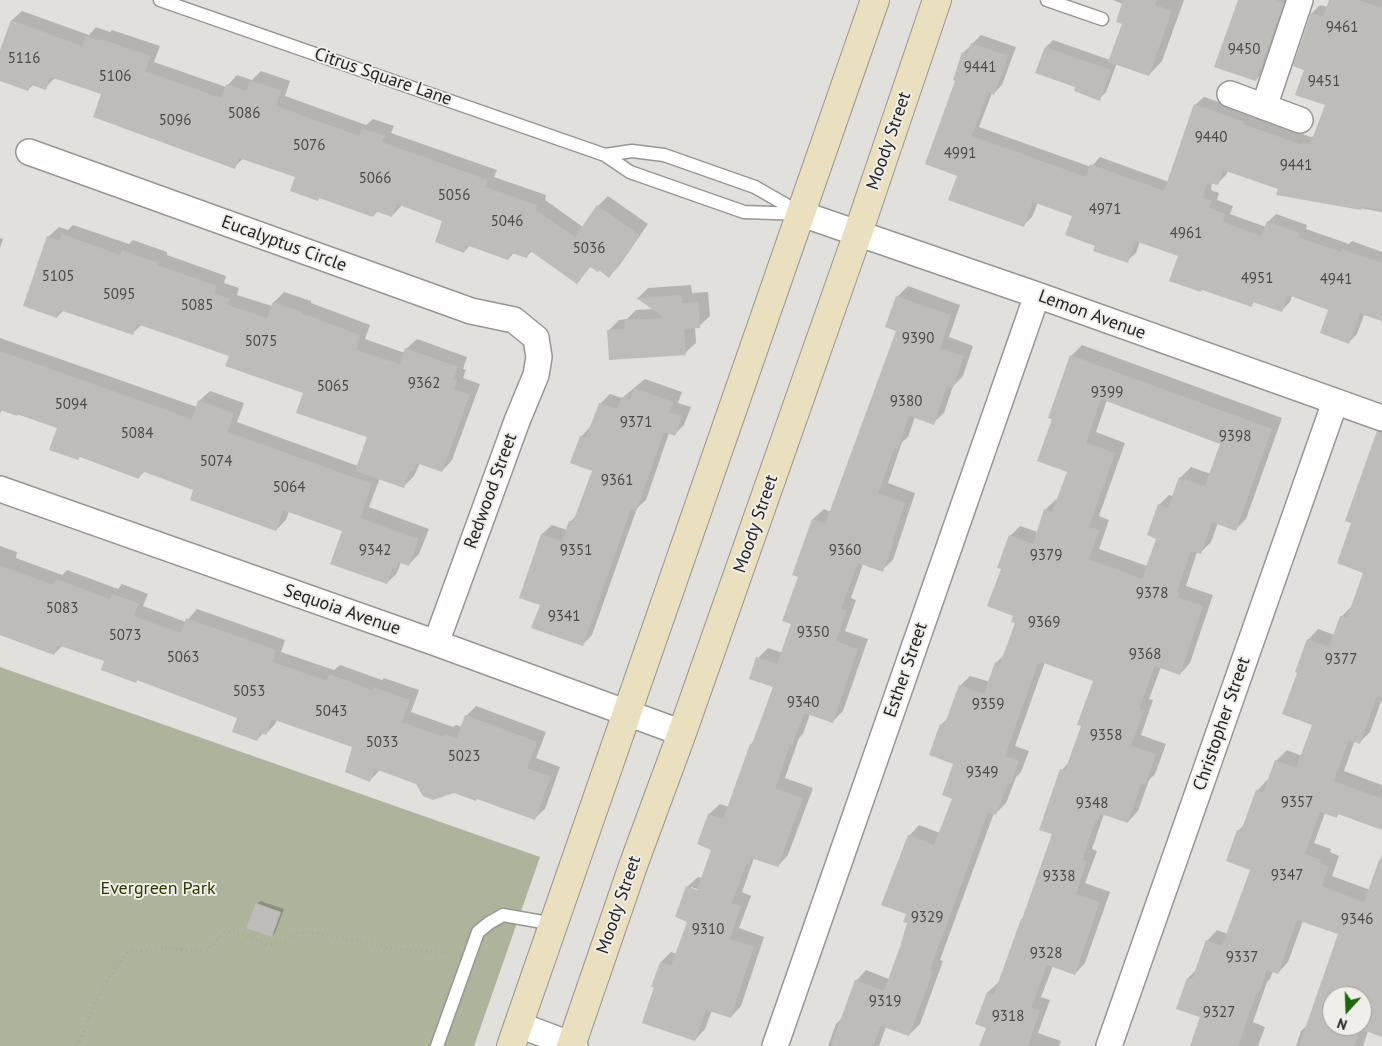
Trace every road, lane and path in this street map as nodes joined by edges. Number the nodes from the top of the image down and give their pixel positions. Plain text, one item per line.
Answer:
1 (160, 0) edge
2 (875, 0) edge
3 (937, 0) edge
4 (1047, 0) edge
5 (1300, 0) edge
6 (1102, 19) dead end
7 (1230, 94) dead end
8 (1264, 107) junction
9 (1300, 120) dead end
10 (29, 152) dead end
11 (606, 155) junction
12 (802, 214) junction
13 (858, 233) junction
14 (1037, 295) junction
15 (536, 338) joint
16 (1335, 402) junction
17 (1382, 418) edge
18 (0, 489) edge
19 (436, 643) junction
20 (628, 713) junction
21 (682, 733) junction
22 (554, 924) junction
23 (470, 954) junction
24 (515, 1036) edge
25 (79, 1046) edge
26 (436, 1046) edge
27 (572, 1046) edge
28 (775, 1046) edge
29 (1109, 1046) edge

1 - 11 lane, Citrus Square Lane
2 - 12 main road
3 - 13 main road, Moody Street
4 - 6 lane
5 - 8 street
7 - 8 street
8 - 9 street
10 - 15 street, Eucalyptus Circle
11 - 12 lane, Citrus Square Lane
11 - 12 lane, Citrus Square Lane
12 - 13 street, Lemon Avenue
12 - 20 main road
13 - 14 street, Lemon Avenue
13 - 21 main road, Moody Street
14 - 16 street, Lemon Avenue
14 - 28 street, Esther Street
15 - 19 street, Redwood Street
16 - 17 street, Lemon Avenue
16 - 29 street, Christopher Street
18 - 19 street, Sequoia Avenue
19 - 20 street, Sequoia Avenue
20 - 21 street, Sequoia Avenue
20 - 22 main road
21 - 27 main road, Moody Street
22 - 23 lane
22 - 24 main road
23 - 25 path
23 - 26 lane
24 - 27 street

